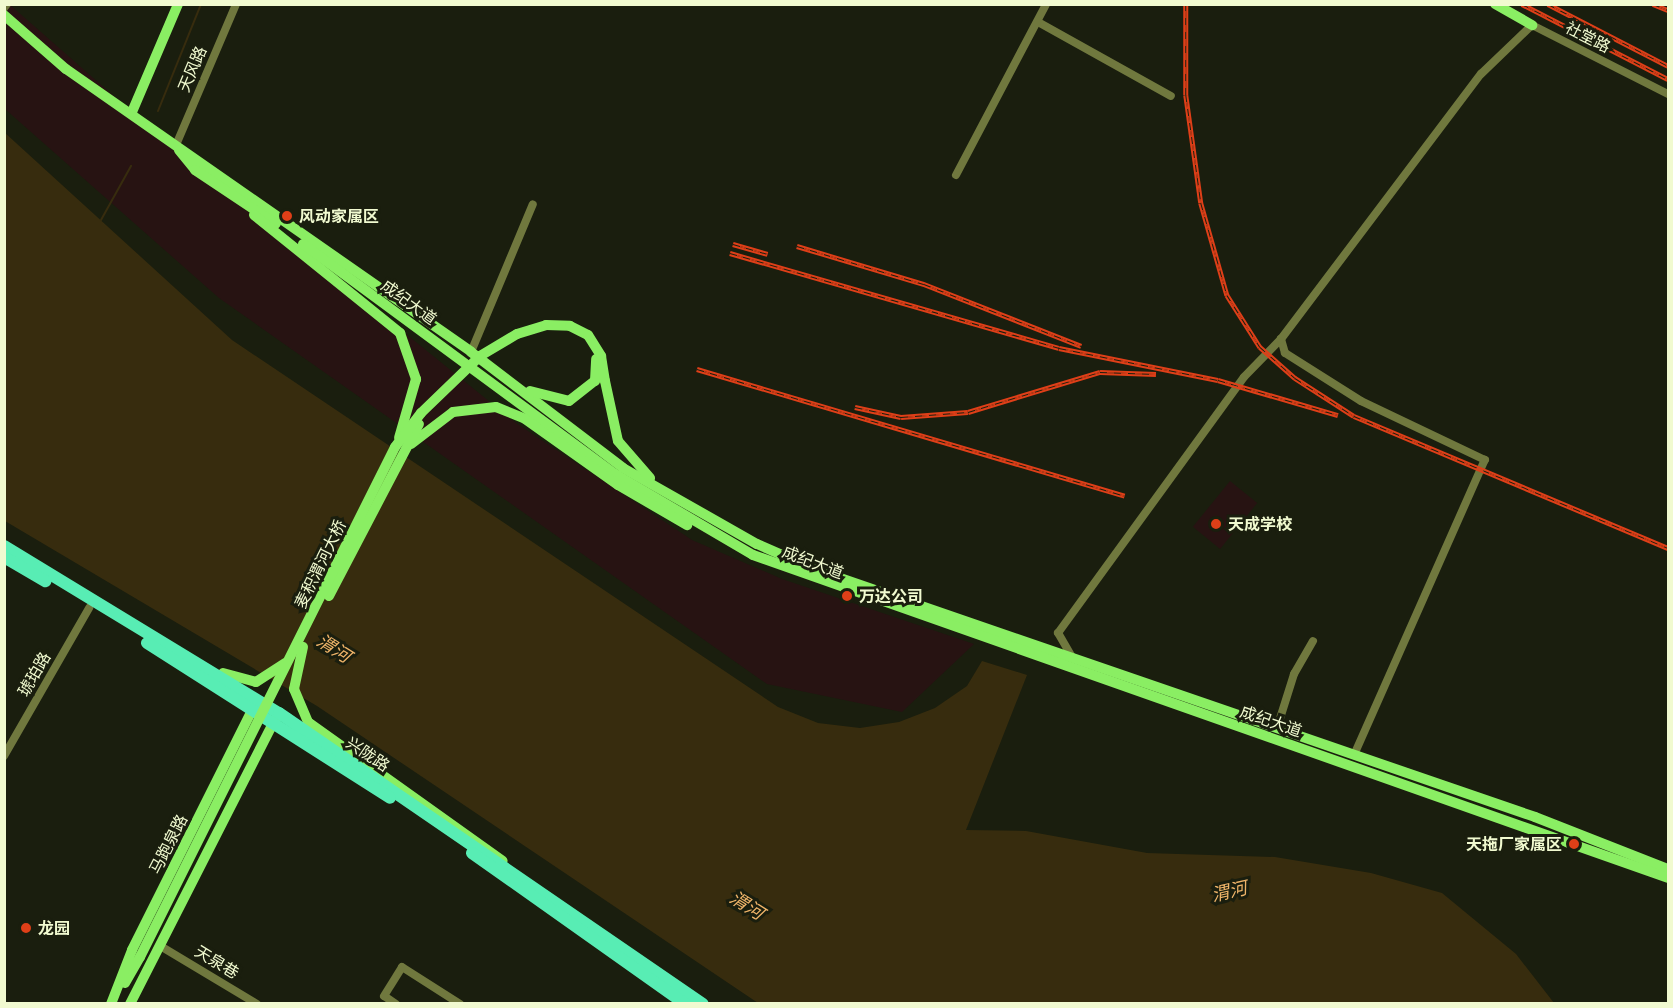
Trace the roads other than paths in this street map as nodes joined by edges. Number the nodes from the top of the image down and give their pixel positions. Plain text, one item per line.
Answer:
1 (7, 4) edge
2 (178, 4) edge
3 (236, 4) edge
4 (1046, 4) edge
5 (1495, 4) edge
6 (4, 8) edge
7 (4, 15) edge
8 (1038, 22) junction
9 (1532, 25) junction
10 (1668, 94) edge
11 (1171, 96) dead end
12 (132, 112) junction
13 (176, 145) junction
14 (956, 175) dead end
15 (236, 199) junction
16 (533, 204) dead end
17 (1281, 339) junction
18 (471, 352) junction
19 (509, 381) junction
20 (600, 381) junction
21 (399, 450) junction
22 (668, 495) junction
23 (715, 536) junction
24 (4, 546) edge
25 (4, 557) edge
26 (89, 608) junction
27 (1313, 641) dead end
28 (299, 646) junction
29 (1073, 657) junction
30 (256, 704) junction
31 (277, 717) junction
32 (1277, 728) junction
33 (1354, 755) junction
34 (4, 756) edge
35 (508, 865) junction
36 (1668, 869) edge
37 (1668, 878) edge
38 (162, 947) junction
39 (142, 959) junction
40 (112, 1004) edge
41 (128, 1004) edge
42 (257, 1004) edge
43 (396, 1004) edge
44 (460, 1004) edge
45 (686, 1004) edge
46 (703, 1004) edge

1 - 6 street
2 - 12 main road
3 - 13 street, 天风路
4 - 8 street
5 - 9 main road, 社堂路
7 - 12 main road, 成纪大道
8 - 11 street
8 - 14 street
9 - 10 street, 社堂路
9 - 17 street
12 - 13 main road, 成纪大道
13 - 15 main road, 成纪大道
13 - 18 main road, 成纪大道
15 - 21 main road, bridge
15 - 23 main road, 成纪大道
16 - 18 street
17 - 29 street
17 - 33 street
18 - 19 main road, 成纪大道
19 - 20 main road
19 - 22 main road, 成纪大道
20 - 21 main road, 麦积渭河大桥, bridge
20 - 22 main road, 麦积渭河大桥
21 - 23 main road, bridge
21 - 28 main road, 麦积渭河大桥, bridge
22 - 29 main road, 成纪大道
23 - 37 main road, 成纪大道
24 - 28 main road, bridge
24 - 30 highway, 兴陇路
25 - 26 highway, 兴陇路
26 - 30 highway, 兴陇路
26 - 34 street, 琥珀路
27 - 32 street
28 - 35 main road
28 - 39 main road, 麦积渭河大桥
29 - 32 main road, 成纪大道
30 - 31 highway, 兴陇路
30 - 40 main road, 马跑泉路
31 - 35 highway, 兴陇路
31 - 38 main road
31 - 45 highway, 兴陇路
32 - 33 main road, 成纪大道
33 - 36 main road, 成纪大道
35 - 46 highway, 兴陇路
38 - 41 main road
38 - 42 street, 天泉巷
39 - 40 main road, 马跑泉路
39 - 41 main road
43 - 44 street

